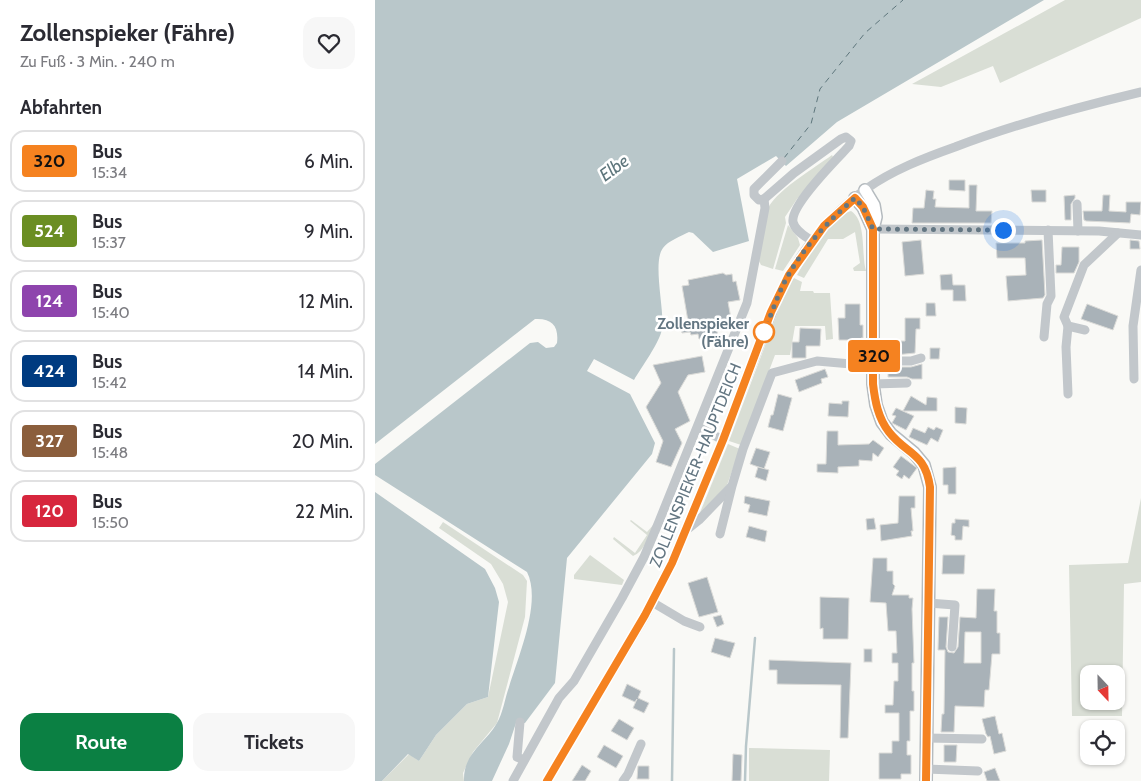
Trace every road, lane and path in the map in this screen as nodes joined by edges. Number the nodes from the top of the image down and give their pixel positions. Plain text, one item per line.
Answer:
1 (1141, 92) edge
2 (782, 160) dead end
3 (865, 190) junction
4 (855, 198) junction
5 (764, 199) junction
6 (1077, 204) dead end
7 (873, 229) junction
8 (1048, 230) junction
9 (1078, 231) junction
10 (1118, 233) junction
11 (1141, 235) edge
12 (812, 241) junction
13 (1141, 270) edge
14 (1068, 326) junction
15 (1085, 330) dead end
16 (1044, 337) dead end
17 (921, 358) dead end
18 (874, 364) junction
19 (1134, 379) dead end
20 (873, 384) junction
21 (907, 384) dead end
22 (1068, 394) dead end
23 (698, 428) junction
24 (723, 440) junction
25 (732, 486) junction
26 (687, 530) junction
27 (720, 534) dead end
28 (652, 602) junction
29 (929, 603) junction
30 (700, 627) dead end
31 (952, 647) dead end
32 (520, 722) dead end
33 (927, 738) junction
34 (982, 739) dead end
35 (641, 744) dead end
36 (523, 760) junction
37 (926, 769) junction
38 (978, 771) dead end
39 (513, 781) edge
40 (547, 781) edge
41 (623, 781) edge
42 (926, 781) edge

1 - 3 street, ZOLLENSPIEKER-HAUPTDEICH
2 - 5 street
3 - 4 street, ZOLLENSPIEKER-HAUPTDEICH
3 - 7 main road
4 - 7 main road
4 - 12 street, ZOLLENSPIEKER-HAUPTDEICH
5 - 12 street
5 - 23 street
6 - 9 street
7 - 8 street
7 - 18 main road
8 - 9 street
8 - 16 street
9 - 10 street
10 - 11 street
10 - 14 street
12 - 24 street, ZOLLENSPIEKER-HAUPTDEICH
13 - 19 street
14 - 15 street
14 - 22 street
17 - 18 street
18 - 20 main road
18 - 25 street
20 - 21 street
20 - 29 main road
23 - 24 street
23 - 36 street
24 - 26 street, ZOLLENSPIEKER-HAUPTDEICH
25 - 26 street
25 - 27 street
26 - 28 street, ZOLLENSPIEKER-HAUPTDEICH
28 - 30 street
28 - 40 street, ZOLLENSPIEKER-HAUPTDEICH
29 - 31 street
29 - 33 main road
32 - 36 street
33 - 34 street
33 - 37 main road
35 - 41 street
36 - 39 street
37 - 38 street
37 - 42 main road

